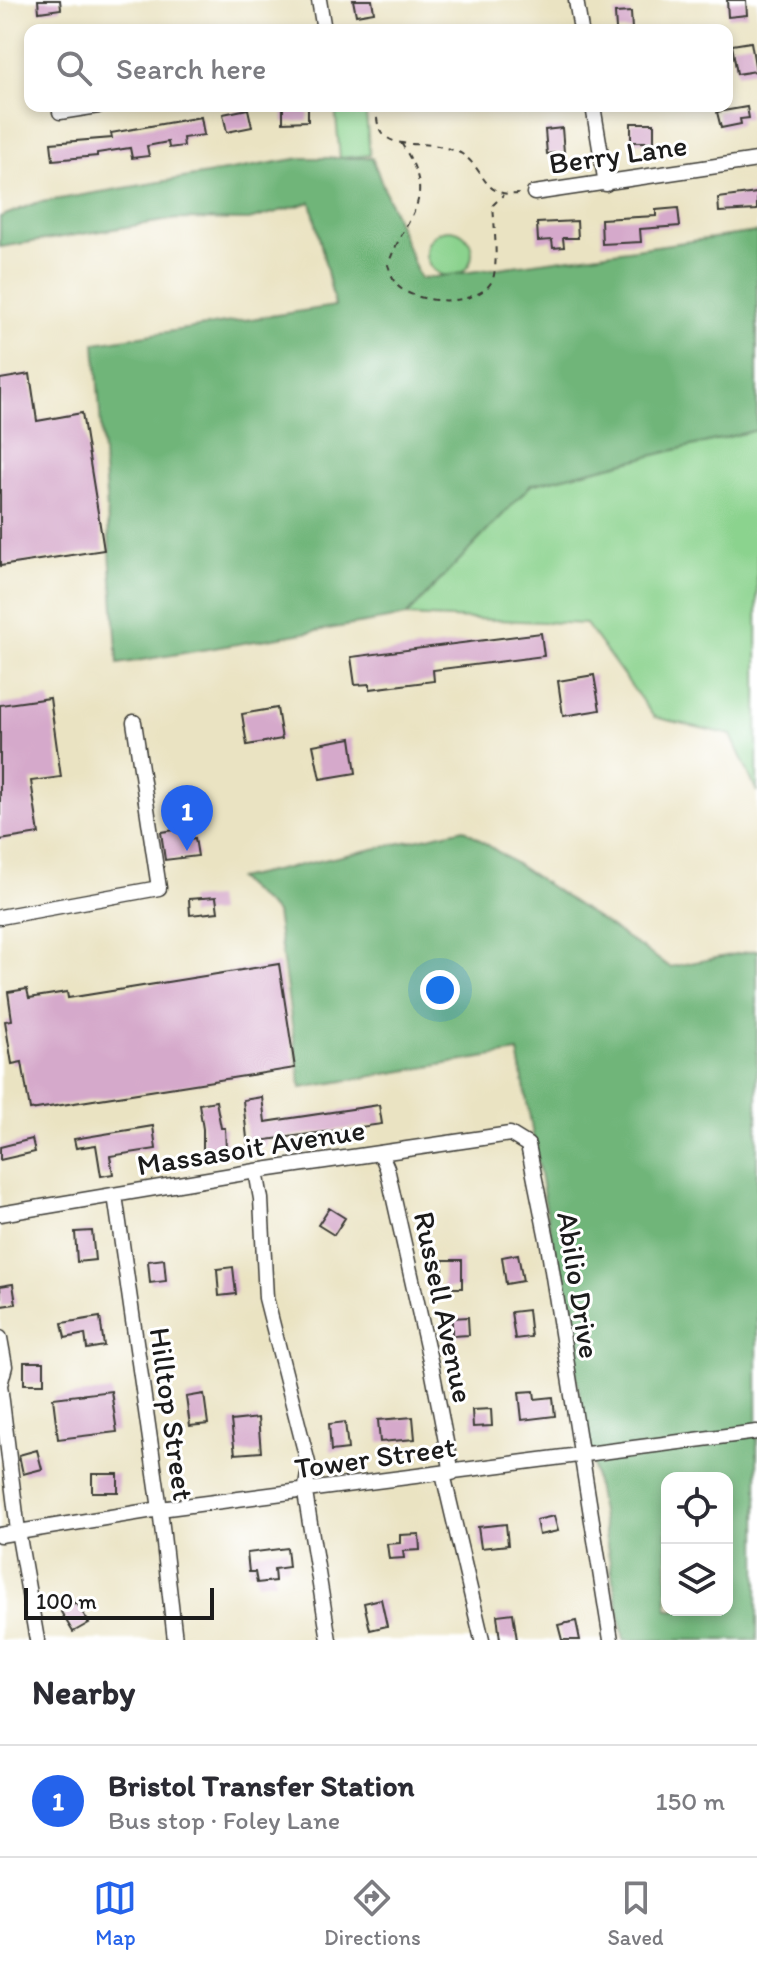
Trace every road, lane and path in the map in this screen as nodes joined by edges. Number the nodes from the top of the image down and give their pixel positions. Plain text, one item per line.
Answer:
1 (319, 0) edge
2 (576, 0) edge
3 (323, 24) edge
4 (580, 24) edge
5 (376, 112) edge
6 (594, 112) edge
7 (401, 143) junction
8 (757, 160) edge
9 (606, 184) junction
10 (534, 193) joint
11 (503, 195) junction
12 (134, 722) dead end
13 (0, 917) edge
14 (510, 1134) joint
15 (381, 1154) junction
16 (256, 1171) junction
17 (115, 1195) junction
18 (0, 1214) edge
19 (0, 1338) edge
20 (757, 1432) edge
21 (581, 1454) junction
22 (448, 1474) junction
23 (305, 1493) junction
24 (160, 1509) junction
25 (18, 1531) junction
26 (0, 1535) edge
27 (37, 1640) edge
28 (175, 1640) edge
29 (329, 1640) edge
30 (482, 1640) edge
31 (611, 1640) edge

1 - 3 street
2 - 4 street
5 - 7 path
6 - 9 street
7 - 11 path
7 - 11 path
8 - 9 street, Berry Lane
9 - 10 street, Berry Lane
10 - 11 path
12 - 13 street
14 - 15 street, Massasoit Avenue
14 - 21 street, Abilio Drive
15 - 16 street, Massasoit Avenue
15 - 22 street, Russell Avenue
16 - 17 street, Massasoit Avenue
16 - 23 street
17 - 18 street, Massasoit Avenue
17 - 24 street, Hilltop Street
19 - 25 street
20 - 21 street, Tower Street
21 - 22 street, Tower Street
21 - 31 street, Abilio Drive
22 - 23 street, Tower Street
22 - 30 street, Russell Avenue
23 - 24 street, Tower Street
23 - 29 street
24 - 25 street, Tower Street
24 - 28 street, Hilltop Street
25 - 26 street, Tower Street
25 - 27 street

